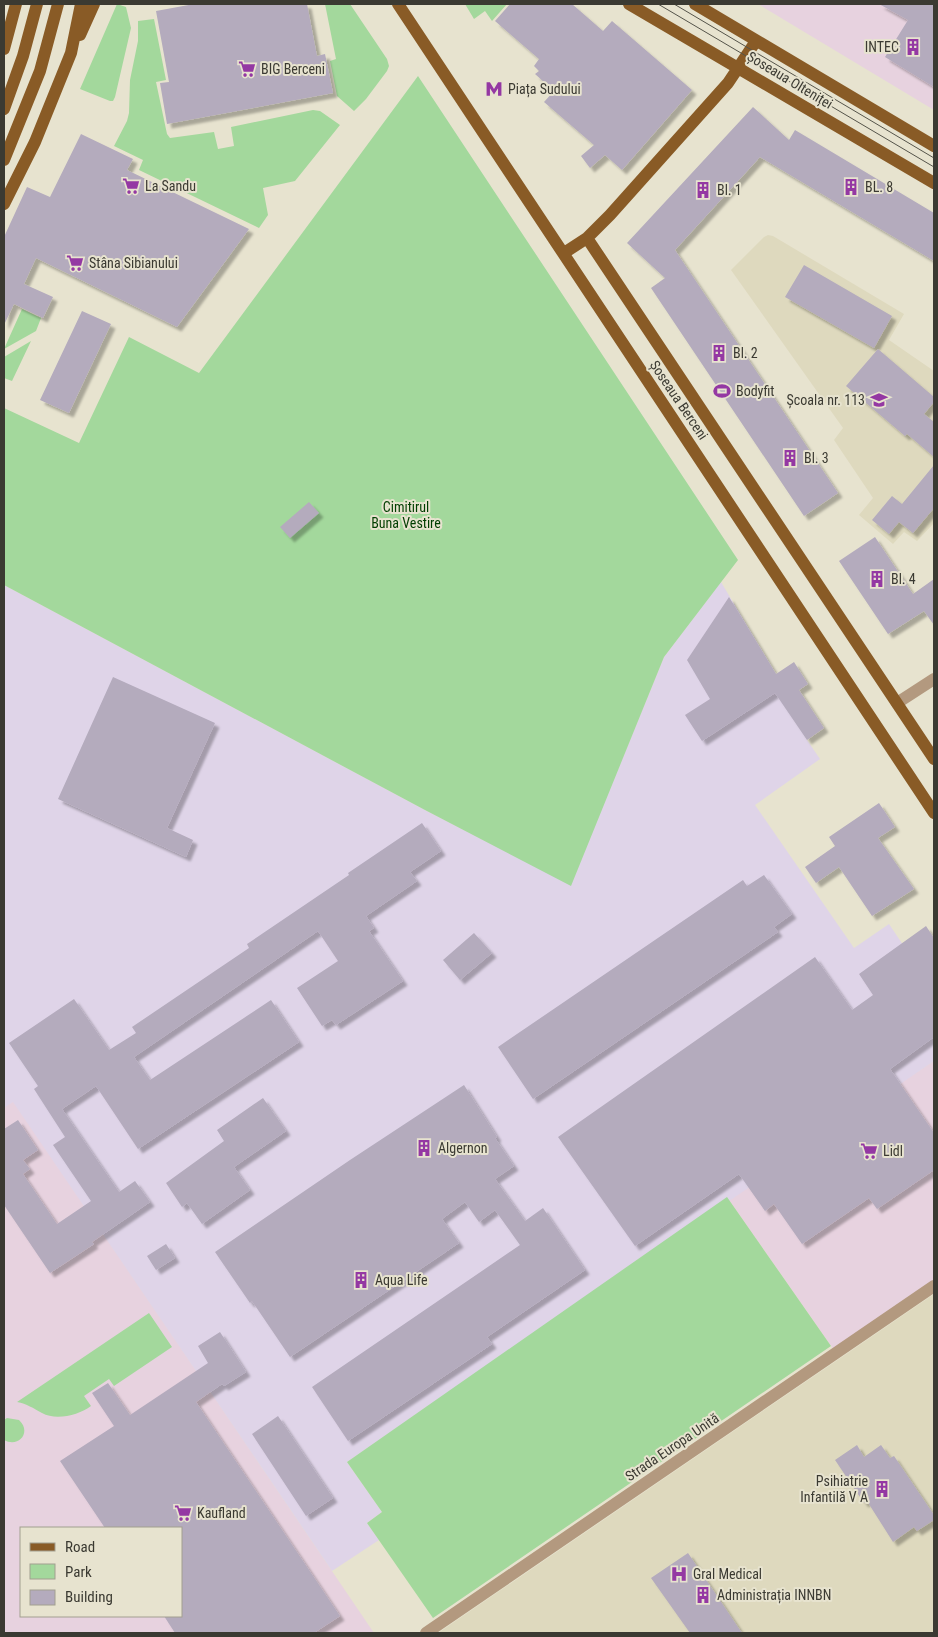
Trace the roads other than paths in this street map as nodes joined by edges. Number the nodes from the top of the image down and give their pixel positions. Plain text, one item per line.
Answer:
1 (16, 4) edge
2 (37, 4) edge
3 (58, 4) edge
4 (81, 4) edge
5 (94, 4) edge
6 (398, 4) edge
7 (629, 4) edge
8 (695, 4) edge
9 (756, 41) junction
10 (4, 48) edge
11 (71, 53) junction
12 (739, 68) junction
13 (4, 109) edge
14 (934, 146) edge
15 (4, 160) edge
16 (934, 183) edge
17 (4, 204) edge
18 (587, 238) junction
19 (564, 253) junction
20 (934, 679) edge
21 (897, 703) junction
22 (934, 759) edge
23 (934, 813) edge
24 (934, 1286) edge
25 (426, 1633) edge

1 - 10 main road
2 - 13 main road
3 - 15 main road
4 - 11 main road
5 - 11 main road
6 - 19 main road, Șoseaua Berceni
7 - 12 main road, Șoseaua Olteniței
8 - 9 main road, Șoseaua Olteniței
9 - 12 main road
9 - 14 main road, Șoseaua Olteniței
11 - 17 main road
12 - 16 main road, Șoseaua Olteniței
12 - 18 main road
18 - 19 main road
18 - 21 main road, Șoseaua Berceni
19 - 23 main road, Șoseaua Berceni
20 - 21 street
21 - 22 main road, Șoseaua Berceni
24 - 25 street, Strada Europa Unită

